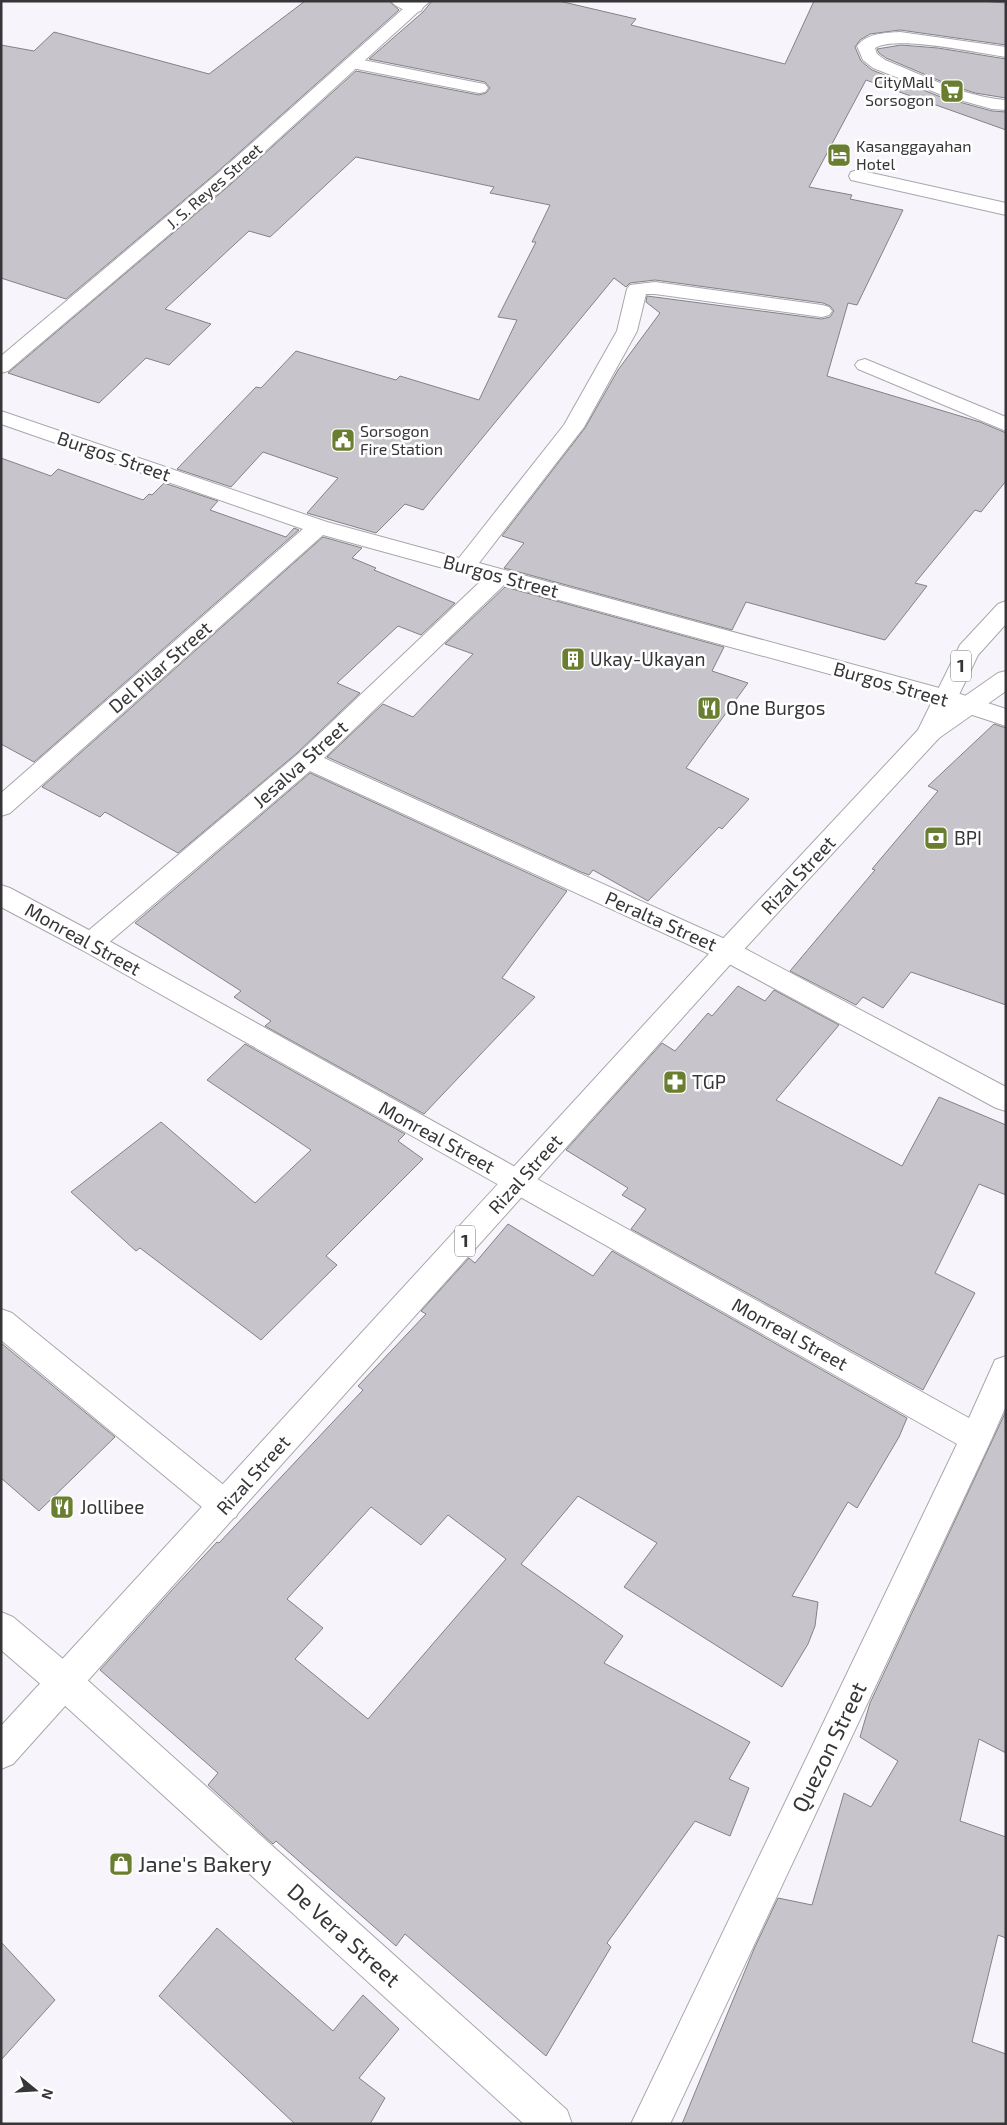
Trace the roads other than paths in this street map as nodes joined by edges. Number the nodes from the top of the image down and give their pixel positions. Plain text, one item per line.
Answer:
1 (412, 3) edge
2 (1006, 52) edge
3 (353, 62) junction
4 (479, 88) dead end
5 (1001, 108) edge
6 (858, 176) dead end
7 (1006, 209) edge
8 (822, 310) dead end
9 (865, 365) dead end
10 (1, 367) edge
11 (1, 417) edge
12 (1006, 425) edge
13 (319, 527) junction
14 (465, 566) junction
15 (500, 576) junction
16 (1006, 609) edge
17 (1006, 679) edge
18 (957, 702) junction
19 (1006, 718) edge
20 (307, 760) junction
21 (1, 807) edge
22 (1, 895) edge
23 (91, 943) junction
24 (727, 951) junction
25 (1006, 1100) edge
26 (518, 1182) junction
27 (1, 1322) edge
28 (1006, 1370) edge
29 (976, 1438) junction
30 (225, 1506) junction
31 (1, 1628) edge
32 (64, 1681) junction
33 (1, 1752) edge
34 (552, 2124) edge
35 (650, 2124) edge

1 - 3 street, J. S. Reyes Street
2 - 5 street
3 - 4 street
3 - 10 street, J. S. Reyes Street
6 - 7 street
8 - 14 street
9 - 12 street
11 - 13 street, Burgos Street
13 - 14 street, Burgos Street
13 - 21 street, Del Pilar Street
14 - 15 street, Burgos Street
15 - 18 street, Burgos Street
15 - 20 street, Jesalva Street
16 - 18 street, Rizal Street / 1
17 - 18 street, Rizal Street / 1
18 - 19 street, Burgos Street
18 - 24 street, Rizal Street / 1
20 - 23 street, Jesalva Street
20 - 24 street, Peralta Street
22 - 23 street, Monreal Street
23 - 26 street, Monreal Street
24 - 25 street, Peralta Street
24 - 26 street, Rizal Street / 1
26 - 29 street, Monreal Street
26 - 30 street, Rizal Street / 1
27 - 30 street
28 - 29 street, Quezon Street
29 - 35 street, Quezon Street
30 - 32 street, Rizal Street / 1
31 - 32 street, De Vera Street
32 - 33 street, Rizal Street / 1
32 - 34 street, De Vera Street

